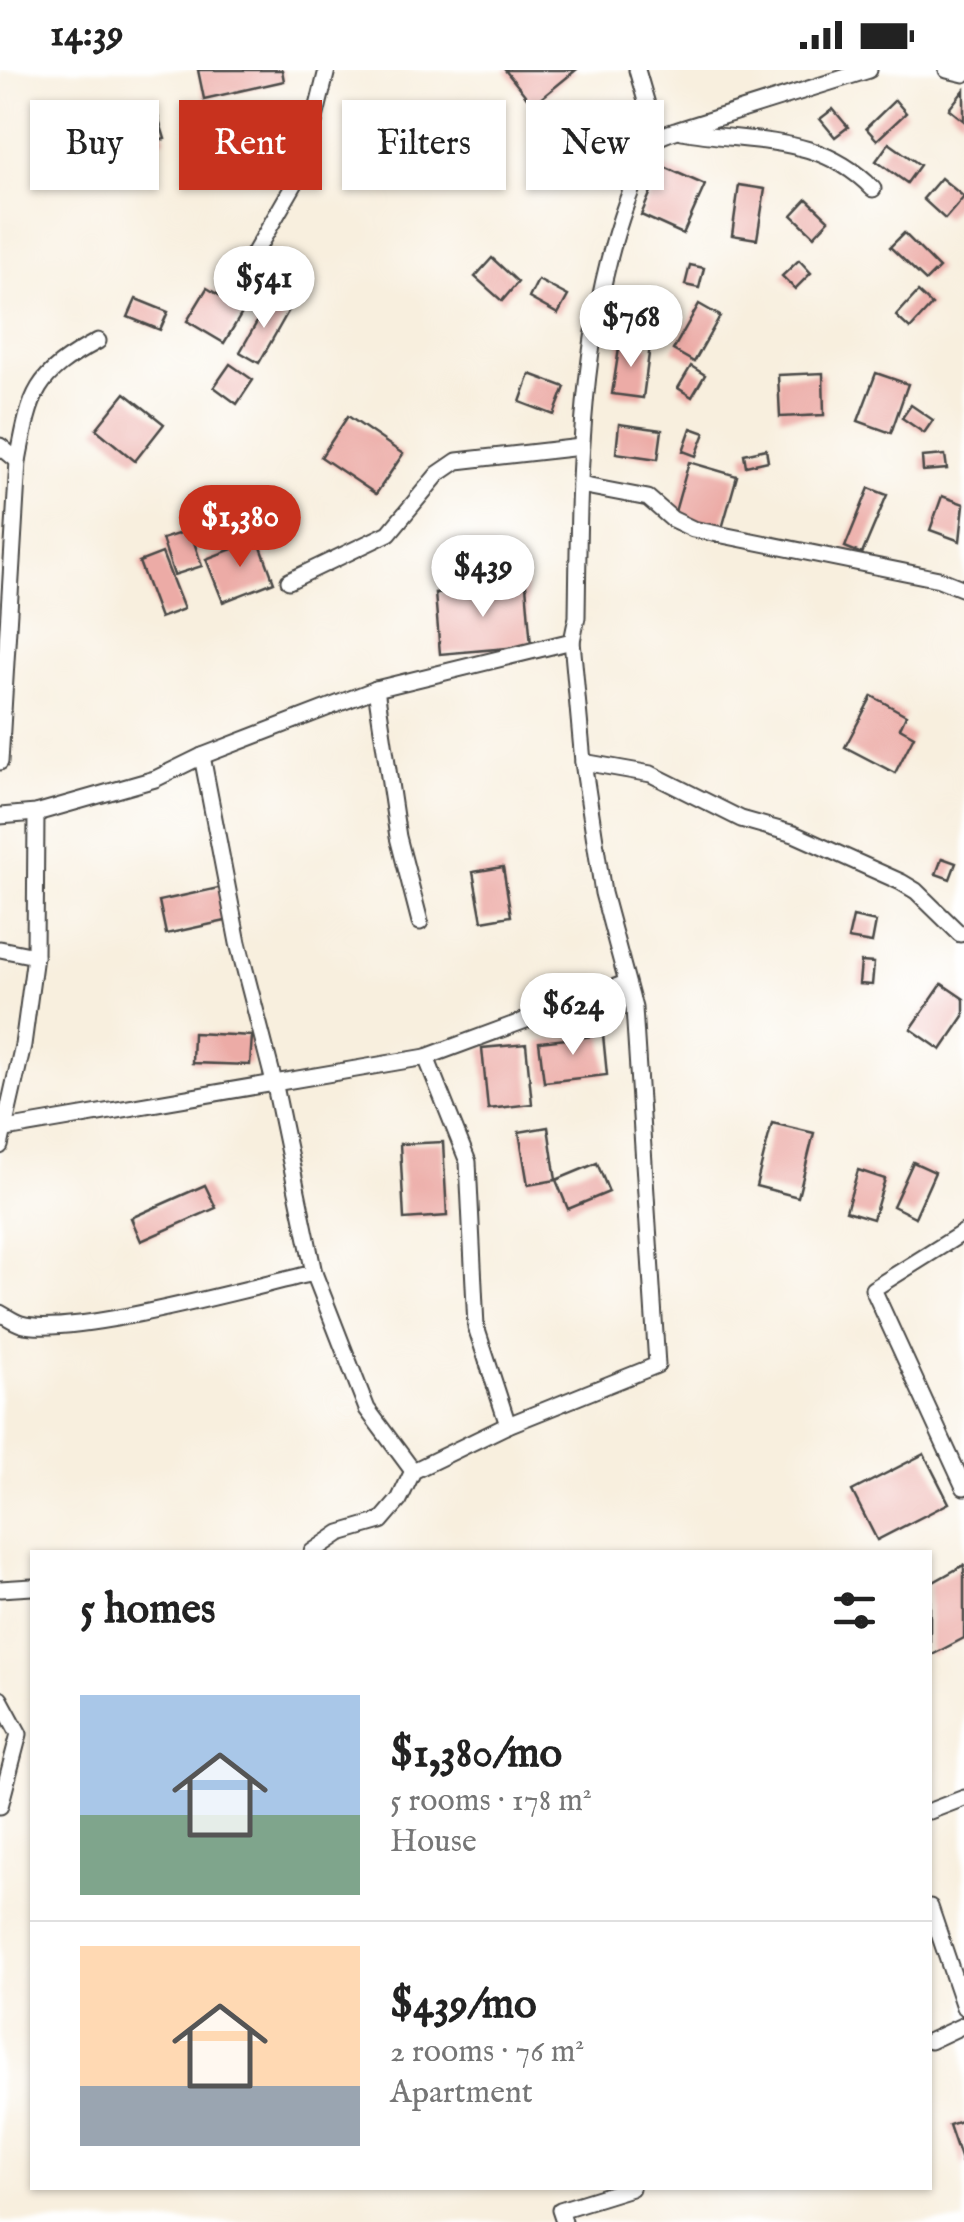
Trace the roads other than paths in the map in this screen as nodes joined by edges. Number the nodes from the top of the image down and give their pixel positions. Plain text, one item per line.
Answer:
1 (327, 70) edge
2 (637, 70) edge
3 (869, 70) edge
4 (946, 70) edge
5 (964, 74) edge
6 (646, 100) edge
7 (678, 130) junction
8 (664, 136) edge
9 (873, 189) dead end
10 (631, 190) edge
11 (247, 266) dead end
12 (98, 340) dead end
13 (0, 446) edge
14 (581, 447) junction
15 (18, 461) junction
16 (580, 485) junction
17 (289, 582) dead end
18 (964, 589) edge
19 (3, 625) edge
20 (572, 641) junction
21 (376, 689) junction
22 (202, 756) junction
23 (0, 762) edge
24 (583, 762) junction
25 (36, 813) junction
26 (0, 816) edge
27 (420, 922) dead end
28 (960, 934) dead end
29 (0, 949) edge
30 (34, 956) junction
31 (626, 983) junction
32 (426, 1058) junction
33 (275, 1086) junction
34 (1, 1135) edge
35 (964, 1232) edge
36 (314, 1273) junction
37 (0, 1313) edge
38 (508, 1425) junction
39 (412, 1472) junction
40 (964, 1487) edge
41 (315, 1550) edge
42 (30, 1588) edge
43 (0, 1589) edge
44 (0, 1699) edge
45 (964, 1798) edge
46 (0, 1806) edge
47 (932, 1810) edge
48 (932, 1913) edge
49 (964, 2007) edge
50 (964, 2026) edge
51 (932, 2040) edge
52 (624, 2190) edge
53 (564, 2222) edge

1 - 11 street
2 - 6 street
3 - 7 street
4 - 5 street
7 - 8 street
7 - 9 street
10 - 14 street
12 - 15 street
13 - 15 street
14 - 16 street
14 - 17 street
15 - 19 street
16 - 18 street
16 - 20 street
19 - 23 street
20 - 21 street
20 - 24 street
21 - 22 street
21 - 27 street
22 - 25 street
22 - 33 street
24 - 28 street
24 - 31 street
25 - 26 street
25 - 30 street
29 - 30 street
30 - 34 street
31 - 32 street
31 - 38 street
32 - 33 street
32 - 38 street
33 - 34 street
33 - 36 street
35 - 40 street
36 - 37 street
36 - 39 street
38 - 39 street
39 - 41 street
42 - 43 street
44 - 46 street
45 - 47 street
48 - 49 street
50 - 51 street
52 - 53 street

